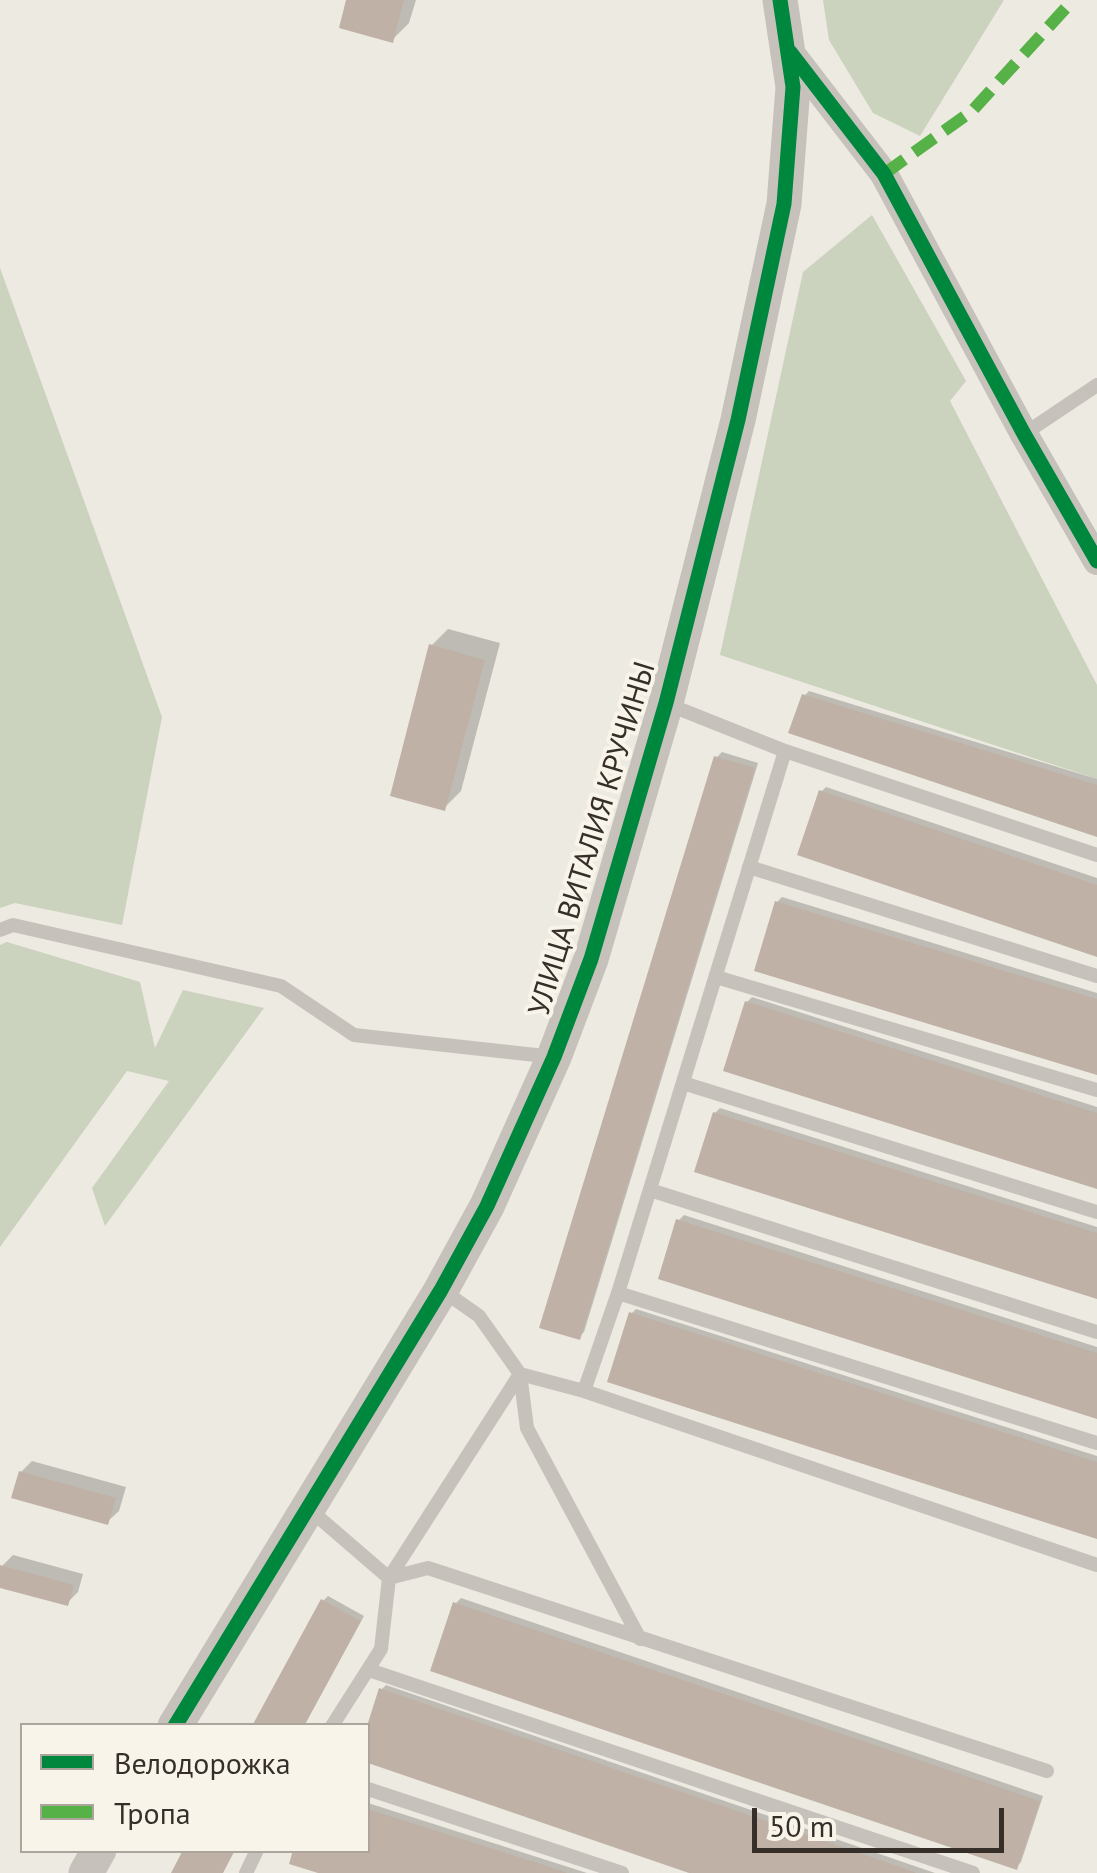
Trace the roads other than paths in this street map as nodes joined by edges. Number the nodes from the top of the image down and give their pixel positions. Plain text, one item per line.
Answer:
1 (780, 0) edge
2 (790, 52) junction
3 (1097, 386) edge
4 (1024, 434) junction
5 (1097, 560) edge
6 (666, 704) junction
7 (785, 752) junction
8 (1097, 855) edge
9 (749, 867) junction
10 (0, 930) edge
11 (1097, 976) edge
12 (716, 977) junction
13 (554, 1057) junction
14 (683, 1084) junction
15 (1097, 1090) edge
16 (650, 1190) junction
17 (1097, 1212) edge
18 (441, 1290) junction
19 (618, 1292) junction
20 (1097, 1332) edge
21 (520, 1374) junction
22 (584, 1391) junction
23 (1097, 1443) edge
24 (308, 1509) junction
25 (1097, 1565) edge
26 (389, 1578) junction
27 (640, 1639) junction
28 (369, 1670) junction
29 (176, 1723) edge
30 (334, 1723) edge
31 (1047, 1771) dead end
32 (370, 1790) edge
33 (622, 1873) edge
34 (973, 1873) edge

1 - 2 street, УЛИЦА ВИТАЛИЯ КРУЧИНЫ
2 - 4 street
2 - 6 street, УЛИЦА ВИТАЛИЯ КРУЧИНЫ
3 - 4 lane
4 - 5 street
6 - 7 lane
6 - 13 street, УЛИЦА ВИТАЛИЯ КРУЧИНЫ
7 - 8 lane
7 - 9 lane
9 - 11 lane
9 - 12 lane
10 - 13 lane
12 - 14 lane
12 - 15 lane
13 - 18 street, УЛИЦА ВИТАЛИЯ КРУЧИНЫ
14 - 16 lane
14 - 17 lane
16 - 19 lane
16 - 20 lane
18 - 21 lane
18 - 24 street, УЛИЦА ВИТАЛИЯ КРУЧИНЫ
19 - 22 lane
19 - 23 lane
21 - 22 lane
21 - 26 lane
21 - 27 lane
22 - 25 lane
24 - 26 lane
24 - 29 street, УЛИЦА ВИТАЛИЯ КРУЧИНЫ
26 - 27 lane
26 - 28 lane
27 - 31 lane
28 - 30 lane
28 - 34 lane
32 - 33 lane

